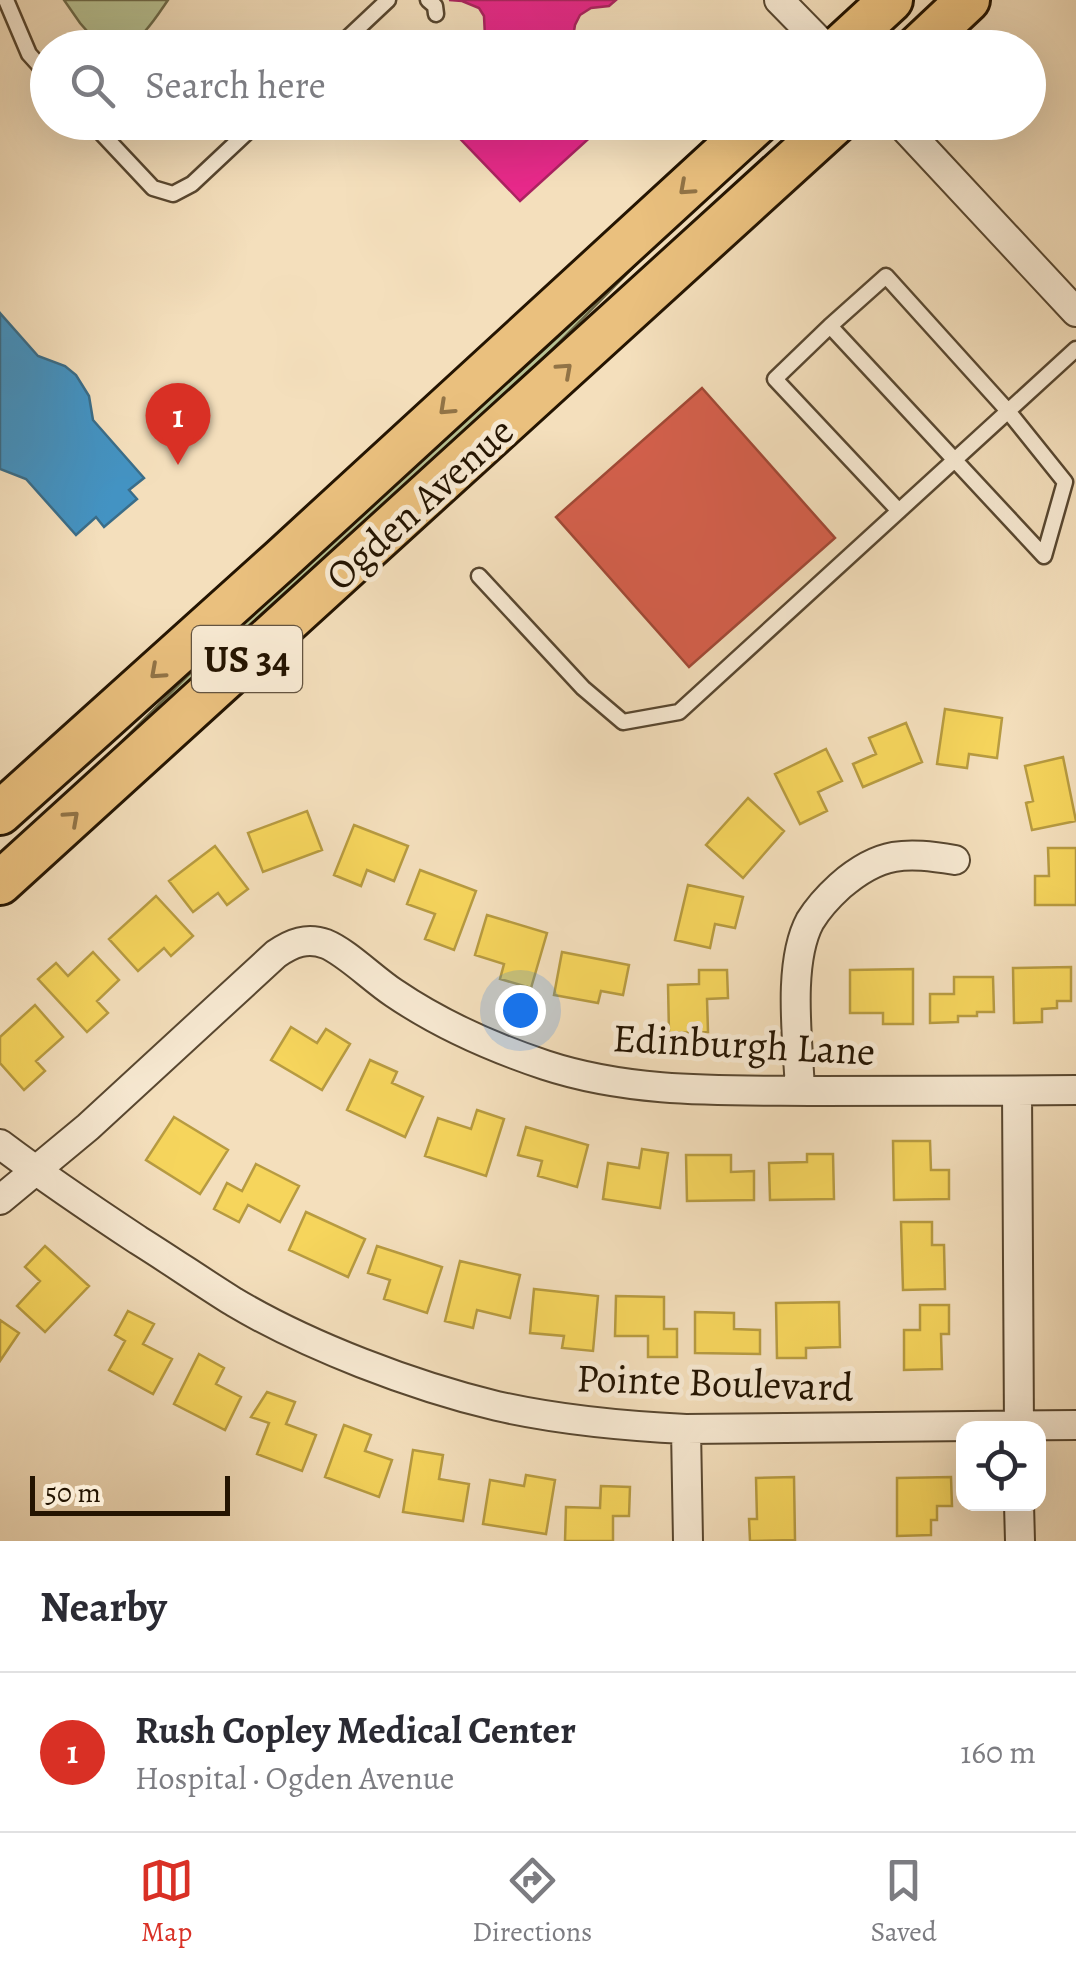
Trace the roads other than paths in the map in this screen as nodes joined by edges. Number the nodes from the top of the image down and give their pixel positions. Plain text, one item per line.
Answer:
1 (6, 0) edge
2 (388, 0) edge
3 (779, 0) edge
4 (891, 0) edge
5 (968, 0) edge
6 (360, 30) edge
7 (808, 30) edge
8 (858, 30) edge
9 (936, 30) edge
10 (30, 56) edge
11 (108, 140) edge
12 (239, 140) edge
13 (738, 140) edge
14 (816, 140) edge
15 (916, 140) edge
16 (1073, 304) edge
17 (830, 326) junction
18 (1076, 349) edge
19 (1008, 411) junction
20 (955, 460) junction
21 (898, 511) junction
22 (479, 576) dead end
23 (0, 813) edge
24 (955, 860) dead end
25 (0, 883) edge
26 (800, 1090) junction
27 (1076, 1090) edge
28 (1017, 1091) junction
29 (0, 1144) edge
30 (35, 1171) junction
31 (0, 1200) edge
32 (1019, 1421) edge
33 (1076, 1425) edge
34 (1046, 1426) edge
35 (956, 1427) edge
36 (686, 1429) junction
37 (1019, 1511) edge
38 (688, 1541) edge
39 (1020, 1541) edge

1 - 10 lane
2 - 6 lane
3 - 7 street
4 - 8 main road
5 - 9 main road
11 - 12 lane
13 -> 23 main road, Ogden Avenue / US 34
25 -> 14 main road, Ogden Avenue / US 34
15 - 16 street
17 - 19 lane
17 - 20 lane
17 - 21 lane
18 - 19 lane
19 - 20 lane
19 - 20 lane
20 - 21 lane
21 - 22 lane
24 - 26 street
26 - 28 street, Edinburgh Lane
26 - 30 street, Edinburgh Lane
27 - 28 street, Edinburgh Lane
28 - 32 street
29 - 30 street, Pointe Boulevard
30 - 31 street, Edinburgh Lane
30 - 36 street, Pointe Boulevard
33 - 34 street, Pointe Boulevard
35 - 36 street, Pointe Boulevard
36 - 38 street
37 - 39 street

